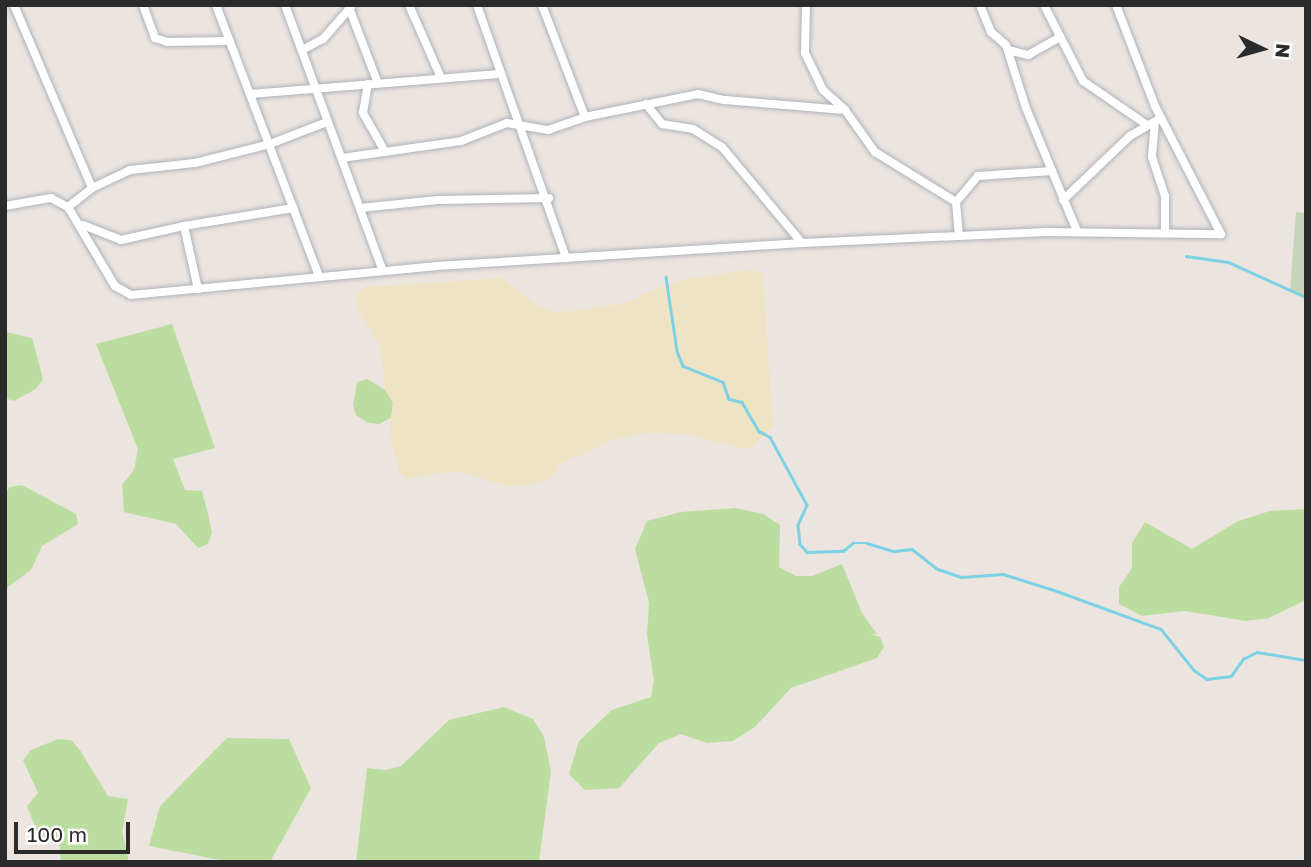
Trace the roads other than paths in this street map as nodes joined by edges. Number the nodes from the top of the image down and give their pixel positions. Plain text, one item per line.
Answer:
1 (14, 5) edge
2 (144, 5) edge
3 (216, 5) edge
4 (285, 5) edge
5 (410, 5) edge
6 (477, 5) edge
7 (542, 5) edge
8 (806, 5) edge
9 (979, 5) edge
10 (1044, 5) edge
11 (1116, 5) edge
12 (350, 6) edge
13 (1060, 37) junction
14 (230, 41) junction
15 (302, 50) junction
16 (1009, 50) junction
17 (501, 74) junction
18 (442, 78) junction
19 (377, 81) junction
20 (368, 84) junction
21 (317, 89) junction
22 (251, 94) junction
23 (646, 104) junction
24 (845, 110) junction
25 (585, 117) junction
26 (327, 122) junction
27 (1154, 122) junction
28 (521, 125) junction
29 (270, 144) junction
30 (383, 148) junction
31 (342, 158) junction
32 (1052, 171) junction
33 (92, 188) junction
34 (549, 198) junction
35 (1063, 200) junction
36 (956, 202) junction
37 (5, 205) edge
38 (68, 207) junction
39 (294, 208) junction
40 (360, 208) junction
41 (80, 224) junction
42 (184, 226) junction
43 (1077, 232) junction
44 (1165, 232) junction
45 (959, 236) junction
46 (802, 243) junction
47 (566, 258) junction
48 (383, 271) junction
49 (319, 276) junction
50 (198, 289) junction

1 - 33 street
2 - 14 street
3 - 14 street
4 - 15 street
5 - 18 street
6 - 17 street
7 - 25 street
8 - 24 street
9 - 16 street
10 - 13 street
11 - 27 street
12 - 15 street
12 - 19 street
13 - 16 street
13 - 27 street
14 - 22 street
15 - 21 street
16 - 32 street
17 - 18 street
17 - 28 street
18 - 19 street
19 - 20 street
20 - 21 street
20 - 30 street
21 - 22 street
21 - 26 street
22 - 29 street
23 - 24 street
23 - 25 street
23 - 46 street
24 - 36 street
25 - 28 street
26 - 29 street
26 - 31 street
27 - 35 street
27 - 44 street
27 - 44 street
28 - 30 street
28 - 34 street
29 - 33 street
29 - 39 street
30 - 31 street
31 - 40 street
32 - 35 street
32 - 36 street
33 - 38 street
34 - 40 street
34 - 47 street
35 - 43 street
36 - 45 street
37 - 38 street
38 - 41 street
39 - 42 street
39 - 49 street
40 - 48 street
41 - 42 street
41 - 50 street
42 - 50 street
43 - 44 street
43 - 45 street
45 - 46 street
46 - 47 street
47 - 48 street
48 - 49 street
49 - 50 street

